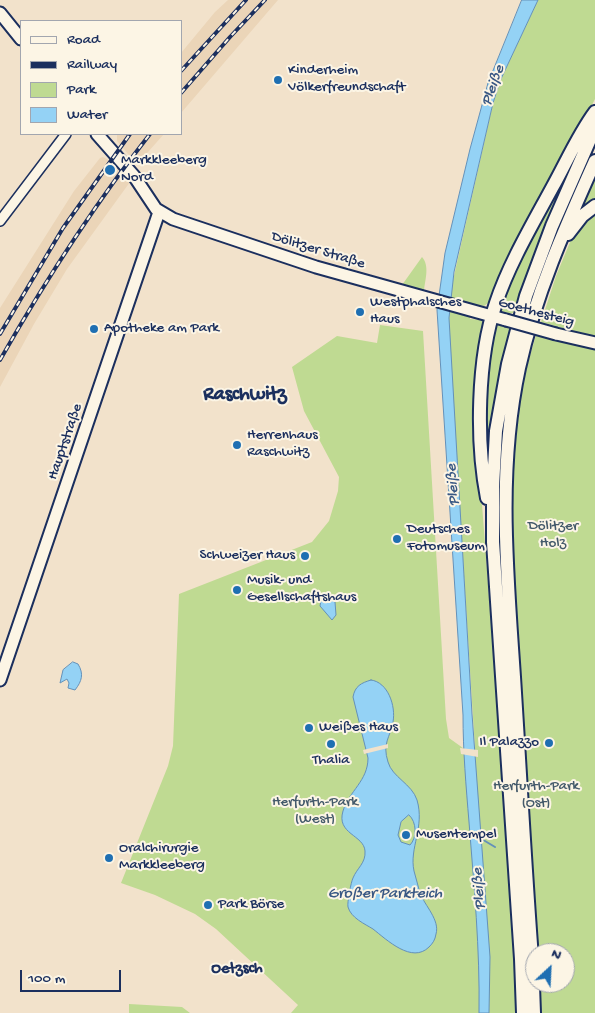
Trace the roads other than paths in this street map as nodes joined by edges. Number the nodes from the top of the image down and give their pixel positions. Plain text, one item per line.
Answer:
1 (0, 13) edge
2 (20, 38) edge
3 (595, 112) edge
4 (595, 128) edge
5 (65, 135) edge
6 (98, 135) edge
7 (595, 161) edge
8 (595, 206) edge
9 (159, 212) junction
10 (176, 220) junction
11 (0, 221) edge
12 (151, 236) junction
13 (552, 260) junction
14 (471, 311) joint
15 (492, 316) junction
16 (595, 343) edge
17 (492, 523) junction
18 (0, 680) edge
19 (511, 727) junction
20 (523, 1013) edge
21 (534, 1013) edge

1 - 2 main road
3 - 15 highway
4 - 17 highway
5 - 11 street
6 - 9 main road
7 - 13 highway
8 - 13 highway
9 - 10 main road, Dölitzer Straße
9 - 12 main road, Hauptstraße
10 - 12 main road
10 - 14 main road, Dölitzer Straße
12 - 18 main road, Hauptstraße
13 - 19 highway
14 - 15 main road, Goethesteig
15 - 16 main road, Goethesteig, bridge
15 - 17 highway
17 - 19 highway
19 - 20 highway
19 - 21 highway

